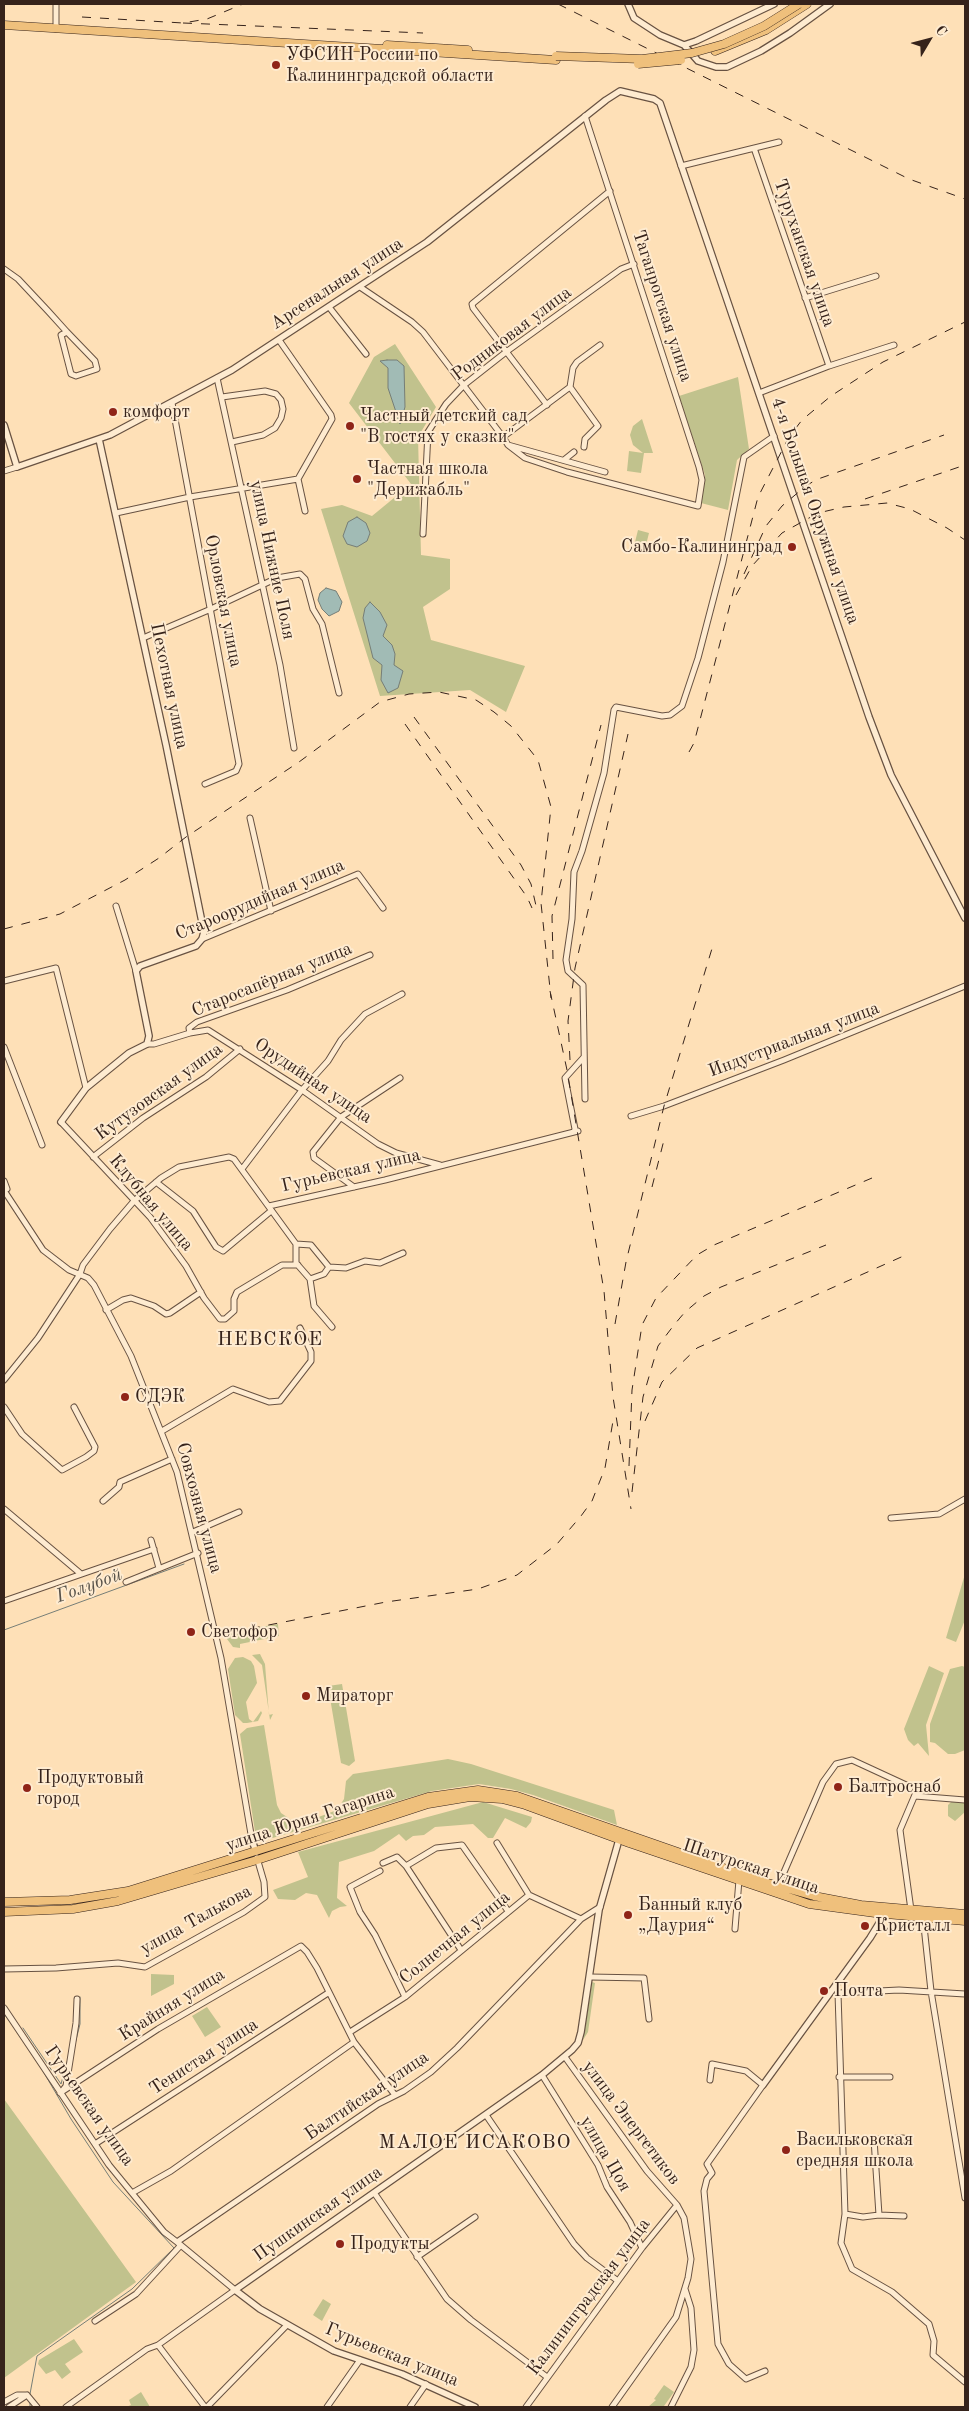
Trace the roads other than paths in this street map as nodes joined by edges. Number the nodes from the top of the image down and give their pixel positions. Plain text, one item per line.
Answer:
1 (56, 4) edge
2 (628, 4) edge
3 (774, 4) edge
4 (799, 4) edge
5 (807, 4) edge
6 (830, 4) edge
7 (4, 21) edge
8 (4, 25) edge
9 (57, 27) junction
10 (687, 44) junction
11 (556, 58) junction
12 (660, 103) joint
13 (585, 116) junction
14 (779, 142) dead end
15 (754, 148) junction
16 (681, 166) junction
17 (610, 191) junction
18 (634, 264) junction
19 (4, 269) edge
20 (876, 276) dead end
21 (360, 288) junction
22 (805, 298) junction
23 (329, 308) junction
24 (68, 332) junction
25 (279, 340) junction
26 (600, 345) dead end
27 (894, 345) dead end
28 (506, 352) junction
29 (366, 354) dead end
30 (828, 366) junction
31 (217, 378) junction
32 (464, 386) junction
33 (570, 387) junction
34 (759, 393) junction
35 (222, 397) junction
36 (172, 403) junction
37 (547, 405) junction
38 (4, 425) edge
39 (774, 436) junction
40 (503, 437) junction
41 (99, 439) junction
42 (232, 442) junction
43 (508, 445) junction
44 (584, 447) dead end
45 (574, 452) dead end
46 (564, 460) junction
47 (18, 467) junction
48 (4, 471) edge
49 (605, 472) dead end
50 (298, 478) junction
51 (243, 488) junction
52 (190, 497) junction
53 (305, 511) dead end
54 (116, 513) junction
55 (423, 534) dead end
56 (262, 585) junction
57 (211, 609) junction
58 (143, 638) junction
59 (339, 693) dead end
60 (294, 748) dead end
61 (205, 784) dead end
62 (250, 818) dead end
63 (116, 906) dead end
64 (383, 908) dead end
65 (271, 910) junction
66 (965, 918) edge
67 (202, 939) junction
68 (370, 955) dead end
69 (136, 970) junction
70 (4, 981) edge
71 (965, 986) edge
72 (402, 994) dead end
73 (190, 1033) junction
74 (147, 1044) junction
75 (4, 1047) edge
76 (240, 1049) junction
77 (584, 1057) junction
78 (400, 1078) dead end
79 (86, 1088) junction
80 (302, 1090) junction
81 (584, 1099) dead end
82 (631, 1116) dead end
83 (341, 1117) junction
84 (61, 1122) joint
85 (42, 1145) dead end
86 (93, 1157) junction
87 (440, 1166) junction
88 (242, 1169) junction
89 (4, 1181) edge
90 (156, 1182) junction
91 (354, 1187) junction
92 (6, 1191) edge
93 (134, 1202) junction
94 (270, 1208) junction
95 (296, 1244) junction
96 (403, 1254) dead end
97 (298, 1265) junction
98 (329, 1267) junction
99 (80, 1274) junction
100 (310, 1278) junction
101 (201, 1292) junction
102 (106, 1310) junction
103 (332, 1327) dead end
104 (300, 1328) dead end
105 (4, 1380) edge
106 (4, 1407) edge
107 (74, 1407) dead end
108 (162, 1431) junction
109 (172, 1459) junction
110 (965, 1499) edge
111 (104, 1501) dead end
112 (4, 1509) edge
113 (239, 1512) dead end
114 (891, 1518) dead end
115 (192, 1532) junction
116 (151, 1540) dead end
117 (154, 1548) junction
118 (198, 1553) junction
119 (159, 1568) junction
120 (81, 1574) junction
121 (126, 1582) dead end
122 (4, 1601) edge
123 (915, 1796) junction
124 (965, 1800) edge
125 (620, 1835) junction
126 (252, 1840) joint
127 (496, 1843) dead end
128 (256, 1856) junction
129 (383, 1863) dead end
130 (406, 1866) junction
131 (380, 1871) dead end
132 (739, 1880) junction
133 (778, 1886) junction
134 (770, 1892) junction
135 (529, 1896) junction
136 (784, 1896) junction
137 (4, 1902) edge
138 (600, 1907) junction
139 (912, 1910) junction
140 (508, 1911) junction
141 (886, 1911) junction
142 (4, 1912) edge
143 (965, 1914) edge
144 (923, 1917) junction
145 (582, 1919) junction
146 (965, 1921) edge
147 (735, 1929) dead end
148 (461, 1950) junction
149 (4, 1969) edge
150 (590, 1977) junction
151 (831, 1991) junction
152 (931, 1991) junction
153 (328, 1993) junction
154 (838, 1993) junction
155 (965, 1994) edge
156 (405, 1997) junction
157 (77, 1999) dead end
158 (4, 2008) edge
159 (649, 2019) dead end
160 (350, 2032) junction
161 (354, 2042) junction
162 (565, 2057) junction
163 (542, 2075) junction
164 (840, 2077) junction
165 (890, 2077) dead end
166 (710, 2080) dead end
167 (763, 2085) junction
168 (60, 2093) junction
169 (394, 2095) junction
170 (486, 2115) junction
171 (903, 2138) dead end
172 (874, 2139) junction
173 (843, 2141) junction
174 (95, 2144) junction
175 (132, 2193) junction
176 (375, 2194) junction
177 (965, 2198) edge
178 (677, 2205) junction
179 (845, 2214) junction
180 (879, 2215) junction
181 (904, 2216) dead end
182 (475, 2217) dead end
183 (177, 2242) junction
184 (642, 2248) junction
185 (417, 2257) junction
186 (618, 2281) junction
187 (685, 2288) junction
188 (235, 2290) junction
189 (95, 2321) dead end
190 (287, 2325) junction
191 (158, 2345) junction
192 (360, 2360) junction
193 (765, 2371) dead end
194 (547, 2377) junction
195 (965, 2382) edge
196 (426, 2384) junction
197 (28, 2395) junction
198 (4, 2402) edge
199 (9, 2407) edge
200 (37, 2407) edge
201 (66, 2407) edge
202 (206, 2407) edge
203 (327, 2407) edge
204 (410, 2407) edge
205 (475, 2407) edge
206 (526, 2407) edge
207 (612, 2407) edge
208 (670, 2407) edge

1 - 9 street
2 - 10 street
3 - 10 street
4 - 11 main road, bridge
5 - 11 main road, bridge
6 - 10 street
7 - 9 main road
8 - 9 main road
9 - 11 main road
12 - 13 street, Арсенальная улица
12 - 16 street, 4-я Большая Окружная улица
13 - 17 street, Таганрогская улица
13 - 21 street, Арсенальная улица
14 - 15 street
15 - 16 street
15 - 22 street, Туруханская улица
16 - 34 street, 4-я Большая Окружная улица
17 - 18 street, Таганрогская улица
17 - 28 street
18 - 28 street, Родниковая улица
18 - 43 street, Таганрогская улица
19 - 24 street
20 - 22 street
21 - 23 street, Арсенальная улица
21 - 32 street
22 - 30 street, Туруханская улица
23 - 25 street, Арсенальная улица
23 - 29 street
24 - 24 street
25 - 31 street, Арсенальная улица
25 - 50 street
26 - 33 street
27 - 30 street
28 - 32 street, Родниковая улица
28 - 37 street
30 - 34 street
31 - 35 street, улица Нижние Поля
31 - 36 street, Арсенальная улица
32 - 40 street
32 - 55 street, Родниковая улица
33 - 37 street
33 - 44 street
34 - 39 street, 4-я Большая Окружная улица
35 - 42 street, улица Нижние Поля
35 - 42 street
36 - 41 street, Арсенальная улица
36 - 52 street, Орловская улица
37 - 40 street
38 - 47 street
39 - 66 street, 4-я Большая Окружная улица
39 - 77 street
40 - 43 street
41 - 47 street, Арсенальная улица
41 - 54 street, Пехотная улица
42 - 51 street, улица Нижние Поля
43 - 46 street
45 - 46 street
46 - 49 street
47 - 48 street, Арсенальная улица
50 - 51 street
50 - 53 street
51 - 52 street
51 - 56 street, улица Нижние Поля
52 - 54 street
52 - 57 street, Орловская улица
54 - 58 street, Пехотная улица
56 - 57 street
56 - 59 street
56 - 60 street, улица Нижние Поля
57 - 58 street
57 - 61 street, Орловская улица
58 - 67 street, Пехотная улица
62 - 65 street
63 - 69 street
64 - 65 street, Староорудийная улица
65 - 67 street, Староорудийная улица
67 - 69 street, Староорудийная улица
68 - 73 street, Старосапёрная улица
69 - 74 street
70 - 79 street
71 - 82 street, Индустриальная улица
72 - 80 street
73 - 74 street, Орудийная улица
73 - 76 street, Орудийная улица
74 - 79 street, Орудийная улица
75 - 85 street
76 - 80 street, Орудийная улица
76 - 86 street, Кутузовская улица
77 - 81 street
77 - 87 street
78 - 83 street
79 - 84 street, Орудийная улица
80 - 83 street, Орудийная улица
80 - 88 street
83 - 87 street, Орудийная улица
83 - 91 street
84 - 86 street, Клубная улица
86 - 93 street, Клубная улица
87 - 91 street, Гурьевская улица
88 - 90 street
88 - 94 street
89 - 92 street, Совхозная улица
90 - 93 street
90 - 94 street
91 - 94 street, Гурьевская улица
92 - 99 street, Совхозная улица
93 - 99 street
93 - 101 street, Клубная улица
94 - 95 street
95 - 97 street
95 - 98 street
96 - 98 street
97 - 100 street
97 - 101 street, Клубная улица
98 - 100 street
99 - 102 street, Совхозная улица
99 - 105 street
100 - 103 street
101 - 102 street
102 - 108 street, Совхозная улица
104 - 108 street
106 - 107 street
108 - 109 street, Совхозная улица
109 - 111 street
109 - 115 street, Совхозная улица
110 - 114 street
112 - 120 street
113 - 115 street
115 - 118 street, Совхозная улица
116 - 117 street
117 - 119 street
117 - 120 street
118 - 119 street
118 - 126 street, Совхозная улица
119 - 121 street
120 - 122 street
123 - 124 street
123 - 133 street
123 - 139 street
125 - 128 main road, улица Юрия Гагарина
125 - 132 main road, Шатурская улица
125 - 133 main road, Шатурская улица
125 - 138 street, Пушкинская улица
126 - 128 street, Совхозная улица
127 - 135 street
128 - 137 main road, улица Юрия Гагарина
128 - 142 main road, улица Юрия Гагарина
128 - 149 street, улица Талькова
129 - 130 street
130 - 140 street
130 - 148 street
131 - 156 street
132 - 134 main road, Шатурская улица
132 - 147 street
133 - 134 main road
133 - 136 main road
133 - 141 main road, Шатурская улица
134 - 136 main road, Шатурская улица
135 - 140 street, Солнечная улица
135 - 145 street, Солнечная улица
136 - 141 main road, Шатурская улица
138 - 145 street, Балтийская улица
138 - 150 street, Пушкинская улица
139 - 141 main road, Шатурская улица
139 - 143 main road, Шатурская улица
140 - 148 street, Солнечная улица
141 - 144 main road, Шатурская улица
141 - 151 street
144 - 146 main road, Шатурская улица
144 - 152 street
145 - 169 street, Балтийская улица
148 - 156 street, Солнечная улица
150 - 159 street
150 - 162 street, Пушкинская улица
151 - 154 street
151 - 167 street
152 - 154 street
152 - 155 street
152 - 177 street
153 - 160 street
153 - 168 street, Крайняя улица
153 - 174 street, Тенистая улица
154 - 164 street
156 - 160 street, Солнечная улица
157 - 168 street
158 - 168 street, Гурьевская улица
160 - 161 street
161 - 169 street
161 - 175 street
162 - 163 street, Пушкинская улица
162 - 178 street, улица Энергетиков
163 - 170 street, Пушкинская улица
163 - 184 street, улица Цоя
164 - 165 street
164 - 173 street
166 - 167 street
167 - 193 street
168 - 174 street, Гурьевская улица
169 - 183 street, Балтийская улица
170 - 176 street, Пушкинская улица
170 - 186 street
171 - 172 street
172 - 173 street
172 - 180 street
173 - 179 street
174 - 175 street, Гурьевская улица
175 - 183 street, Гурьевская улица
176 - 185 street
176 - 188 street, Пушкинская улица
178 - 184 street, Калининградская улица
178 - 187 street, улица Энергетиков
179 - 180 street
179 - 195 street
180 - 181 street
182 - 185 street
183 - 188 street, Гурьевская улица
183 - 189 street, Балтийская улица
184 - 186 street, Калининградская улица
185 - 194 street
186 - 194 street, Калининградская улица
187 - 207 street, улица Энергетиков
187 - 208 street
188 - 190 street, Гурьевская улица
188 - 191 street, Пушкинская улица
190 - 192 street, Гурьевская улица
190 - 202 street
191 - 201 street, Пушкинская улица
191 - 202 street
192 - 196 street, Гурьевская улица
192 - 203 street
194 - 206 street, Калининградская улица
196 - 204 street
196 - 205 street, Гурьевская улица
197 - 198 street
197 - 199 street
197 - 200 street

